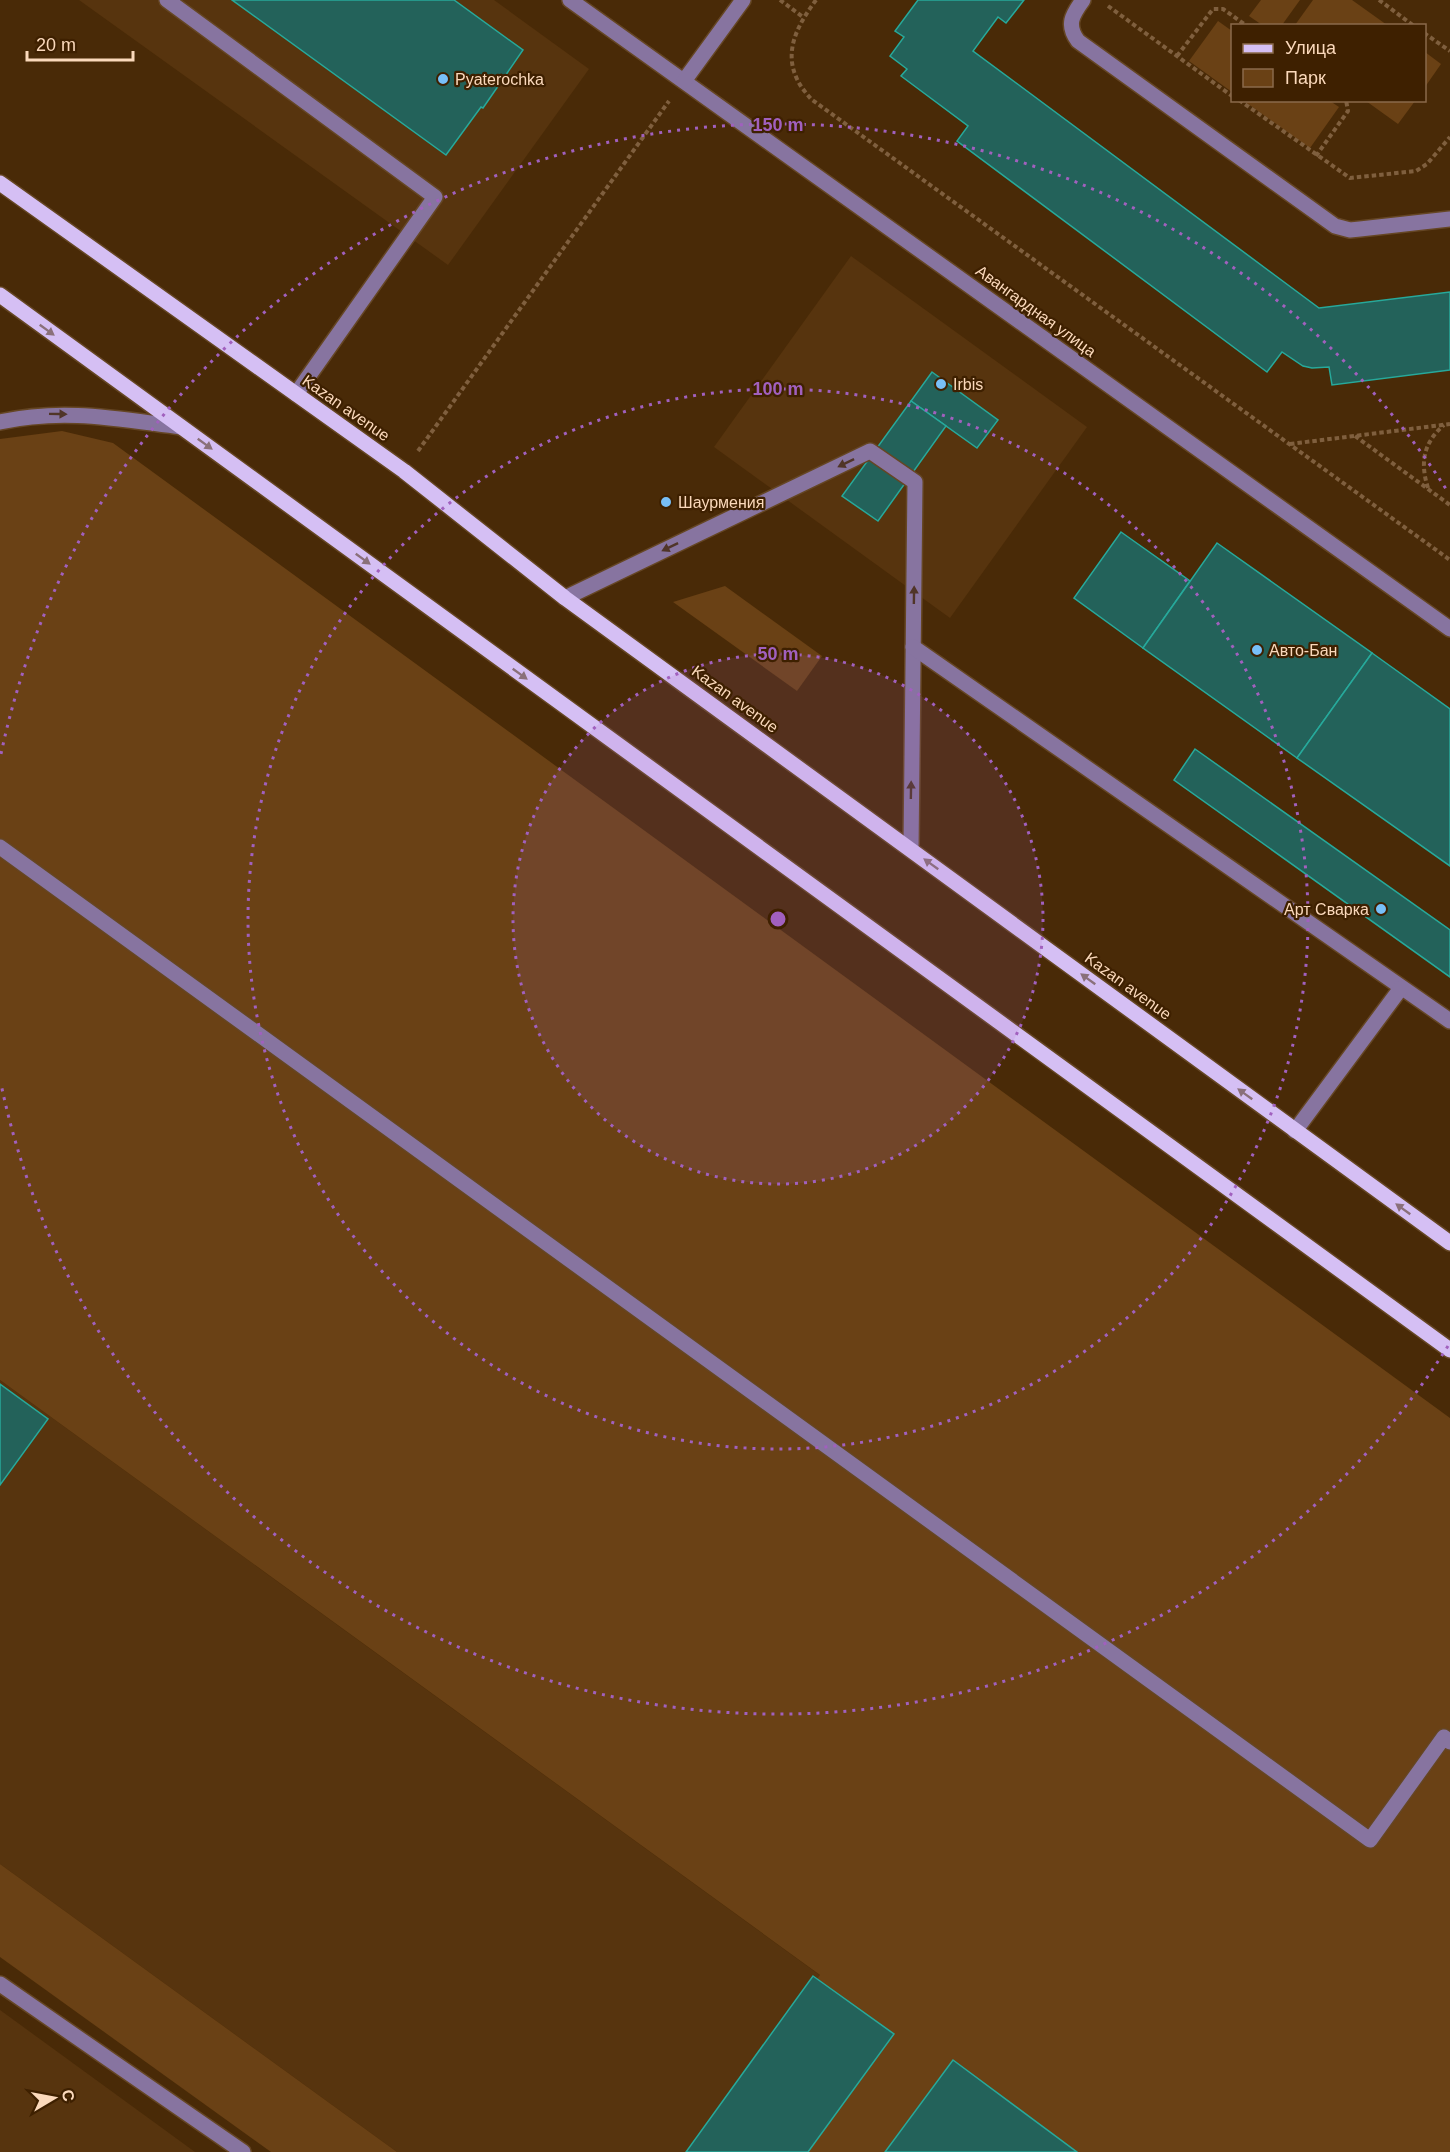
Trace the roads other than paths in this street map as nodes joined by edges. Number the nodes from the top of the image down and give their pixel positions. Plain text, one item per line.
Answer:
1 (167, 0) edge
2 (570, 0) edge
3 (743, 0) edge
4 (1083, 0) edge
5 (684, 81) junction
6 (0, 183) edge
7 (1450, 219) edge
8 (0, 295) edge
9 (296, 394) junction
10 (0, 422) edge
11 (181, 427) junction
12 (565, 598) junction
13 (1450, 629) edge
14 (913, 647) junction
15 (0, 847) edge
16 (910, 849) junction
17 (1401, 987) junction
18 (1450, 1021) edge
19 (1295, 1131) junction
20 (1450, 1244) edge
21 (1450, 1350) edge
22 (1450, 1742) edge
23 (0, 1984) edge
24 (243, 2152) edge

1 - 9 street
2 - 5 street, Авангардная улица
3 - 5 street
4 - 7 street
5 - 13 street, Авангардная улица
6 - 9 main road, Kazan avenue
8 -> 11 main road
9 - 12 main road, Kazan avenue
10 -> 11 street
11 -> 21 main road
14 -> 12 street
12 - 16 main road, Kazan avenue
16 -> 14 street
14 - 17 street
15 - 22 street
19 -> 16 main road, Kazan avenue
17 - 18 street
17 - 19 street
20 -> 19 main road, Kazan avenue
23 - 24 street

